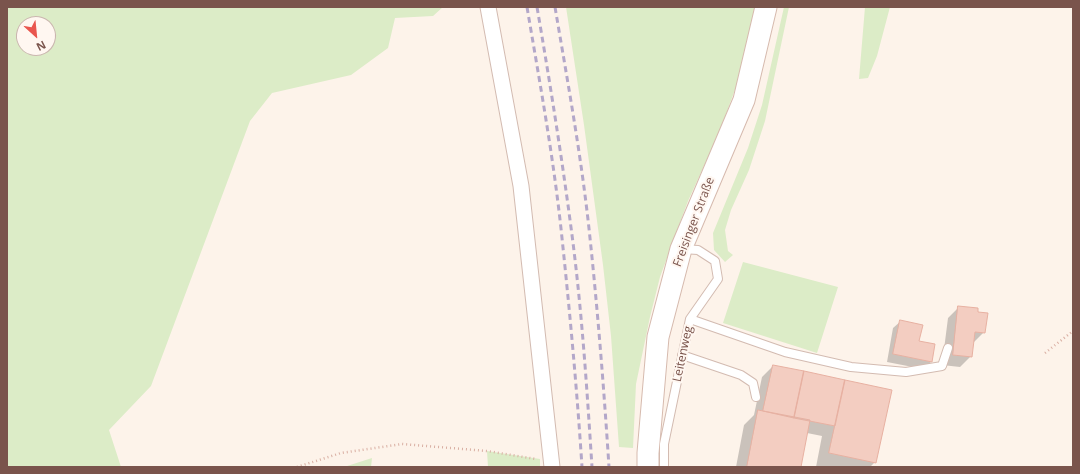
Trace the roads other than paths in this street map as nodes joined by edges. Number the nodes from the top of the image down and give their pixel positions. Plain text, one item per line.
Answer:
1 (488, 7) edge
2 (766, 7) edge
3 (681, 249) junction
4 (690, 319) junction
5 (948, 348) dead end
6 (682, 355) junction
7 (756, 397) dead end
8 (552, 463) edge
9 (648, 467) edge
10 (664, 467) edge

1 - 8 street
2 - 3 main road, Freisinger Straße
3 - 4 lane, Leitenweg
3 - 9 main road, Freisinger Straße
4 - 5 lane
4 - 6 lane, Leitenweg
6 - 7 lane
6 - 10 lane, Leitenweg

